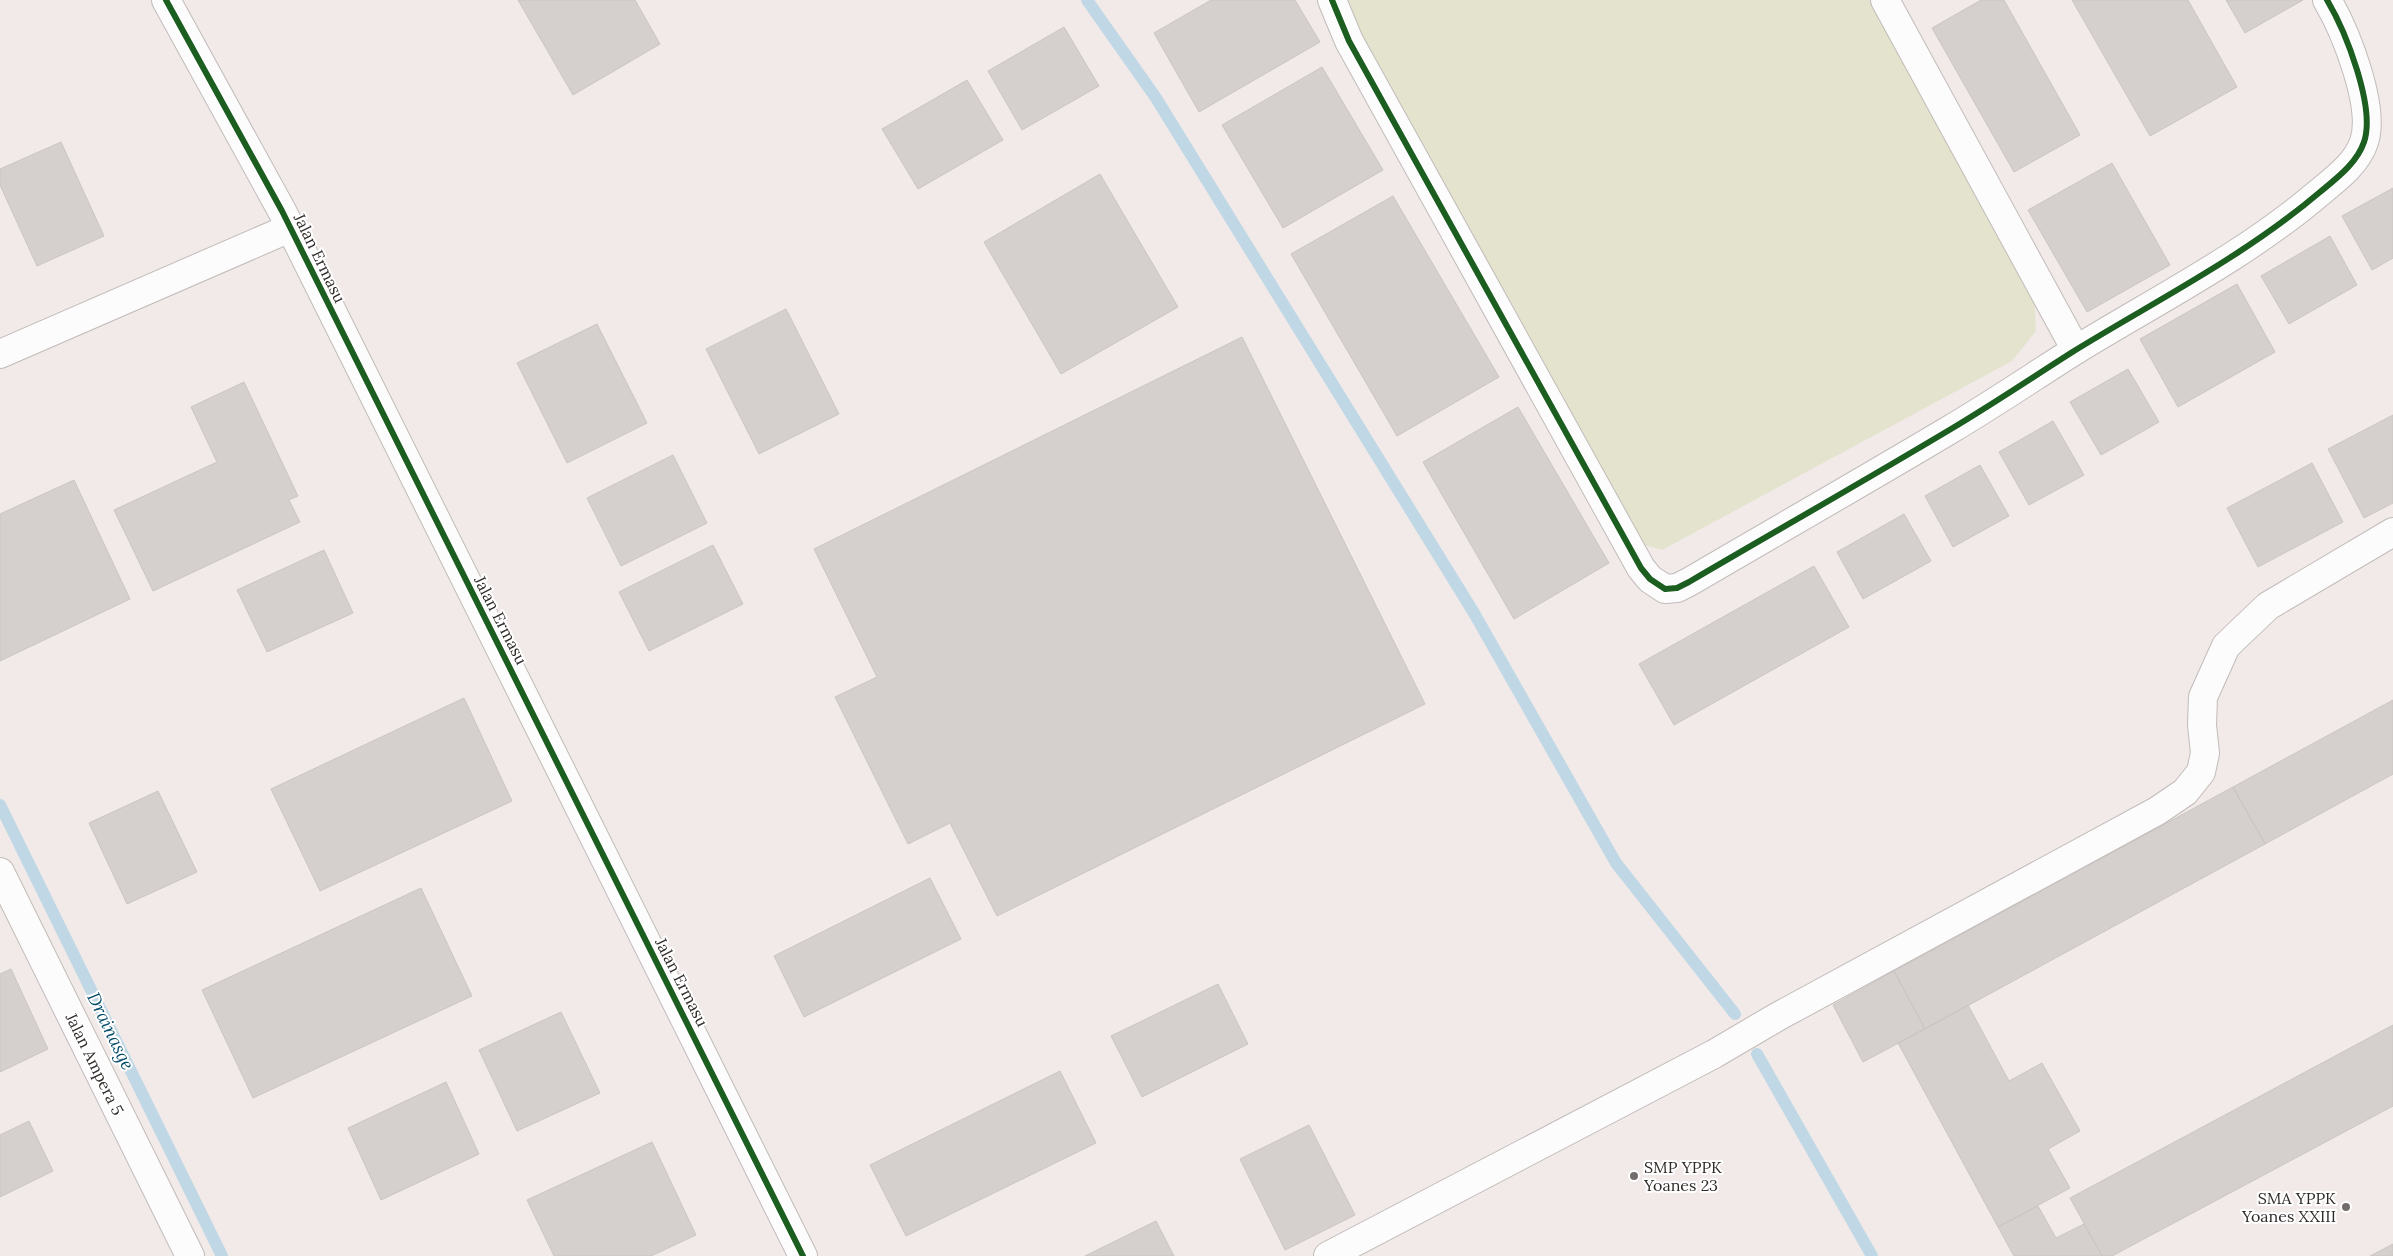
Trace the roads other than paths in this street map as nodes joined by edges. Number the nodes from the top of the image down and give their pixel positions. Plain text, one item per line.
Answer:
1 (166, 0) edge
2 (1332, 0) edge
3 (1885, 0) edge
4 (2327, 0) edge
5 (290, 228) junction
6 (2076, 350) junction
7 (0, 354) edge
8 (2393, 532) edge
9 (0, 872) edge
10 (190, 1256) edge
11 (803, 1256) edge
12 (1328, 1256) edge

1 - 5 street, Jalan Ermasu
2 - 6 street
3 - 6 street
4 - 6 street
5 - 7 street
5 - 11 street, Jalan Ermasu
8 - 12 street
9 - 10 street, Jalan Ampera 5

